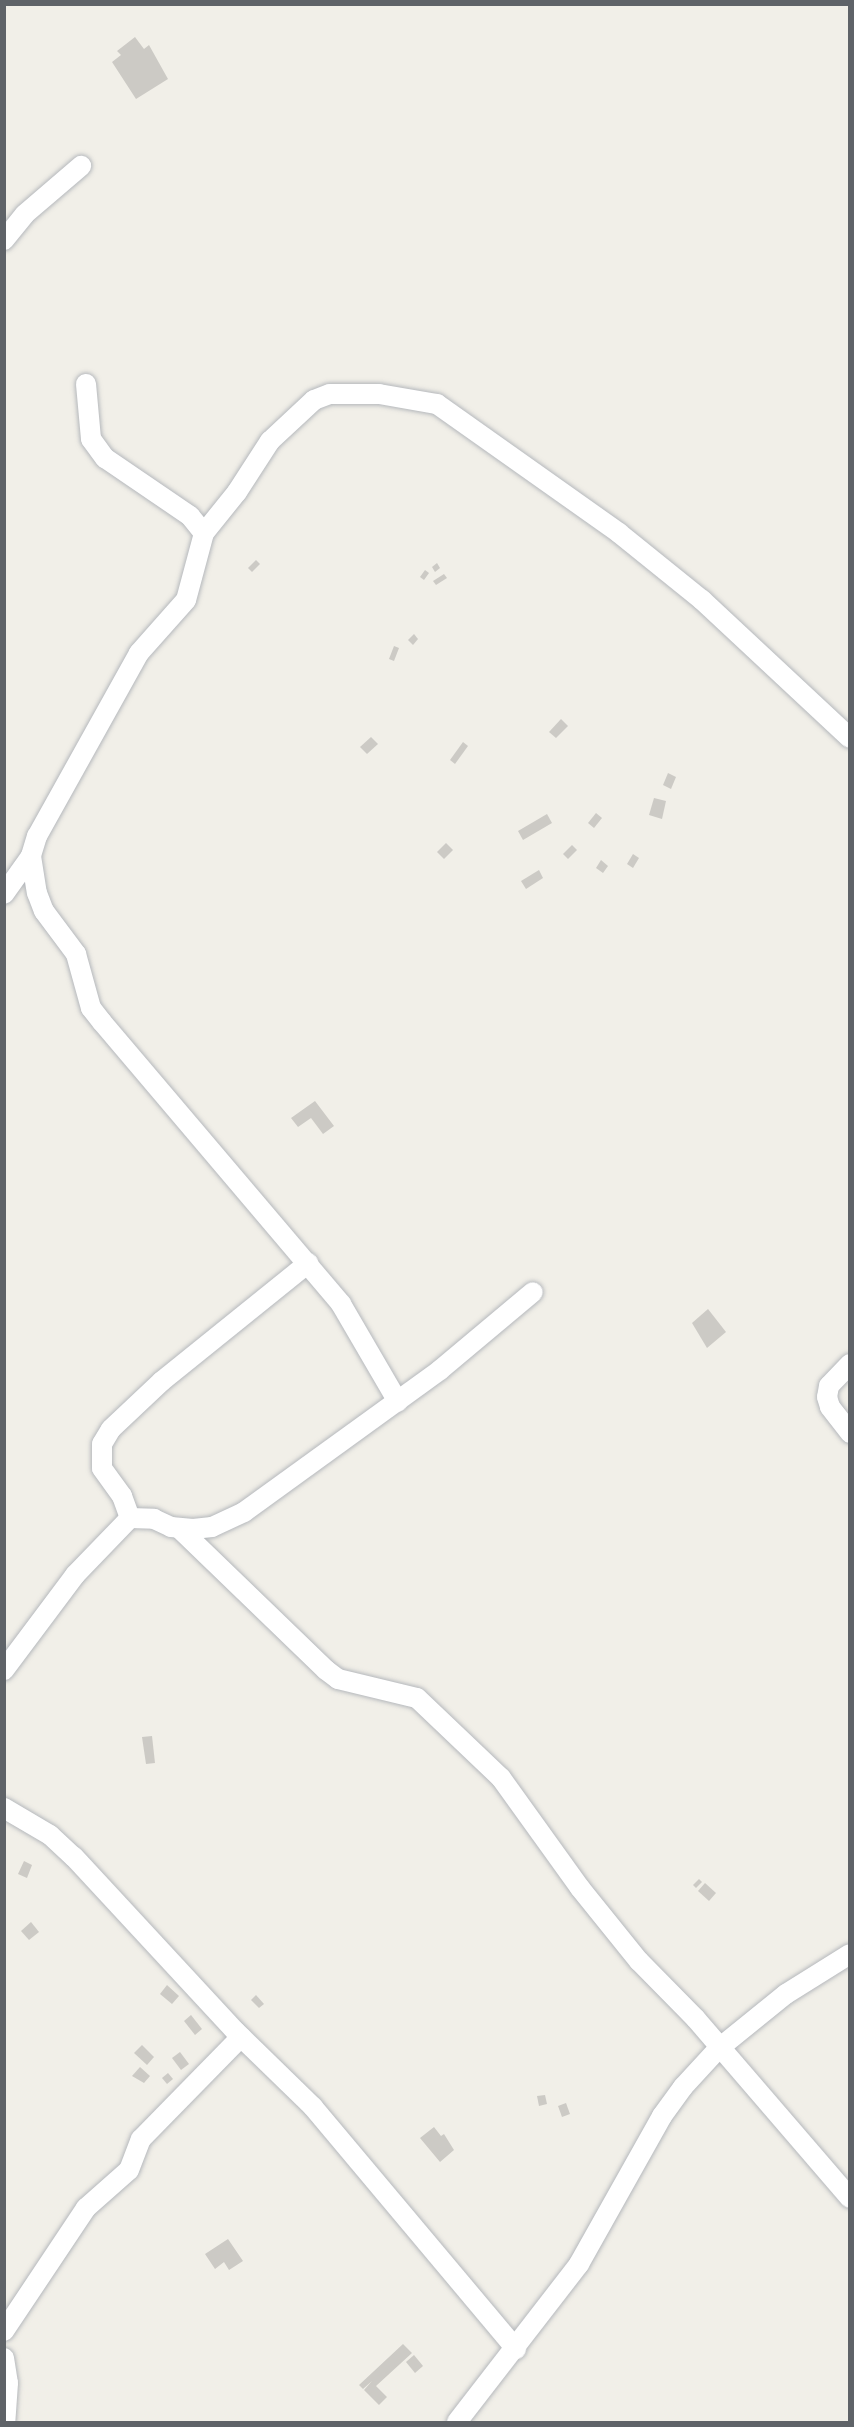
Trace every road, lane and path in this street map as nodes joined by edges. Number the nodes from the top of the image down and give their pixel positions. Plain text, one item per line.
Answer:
1 (81, 166) dead end
2 (4, 240) edge
3 (87, 384) dead end
4 (204, 533) junction
5 (849, 738) edge
6 (31, 856) junction
7 (4, 894) edge
8 (308, 1263) junction
9 (534, 1292) dead end
10 (849, 1364) edge
11 (398, 1402) junction
12 (849, 1433) edge
13 (130, 1518) junction
14 (180, 1529) junction
15 (4, 1670) edge
16 (4, 1808) edge
17 (849, 1954) edge
18 (241, 2037) junction
19 (718, 2049) junction
20 (849, 2198) edge
21 (4, 2331) edge
22 (516, 2349) junction
23 (4, 2358) edge
24 (5, 2422) edge
25 (457, 2422) edge

1 - 2 street
3 - 4 street
4 - 5 street
4 - 6 street
6 - 7 street
6 - 8 street
8 - 11 street
8 - 13 street
9 - 11 street
10 - 12 street
11 - 14 street
13 - 14 street
13 - 15 street
14 - 19 street
16 - 18 street
17 - 19 street
18 - 21 street
18 - 22 street
19 - 20 street
19 - 22 street
22 - 25 street
23 - 24 street

